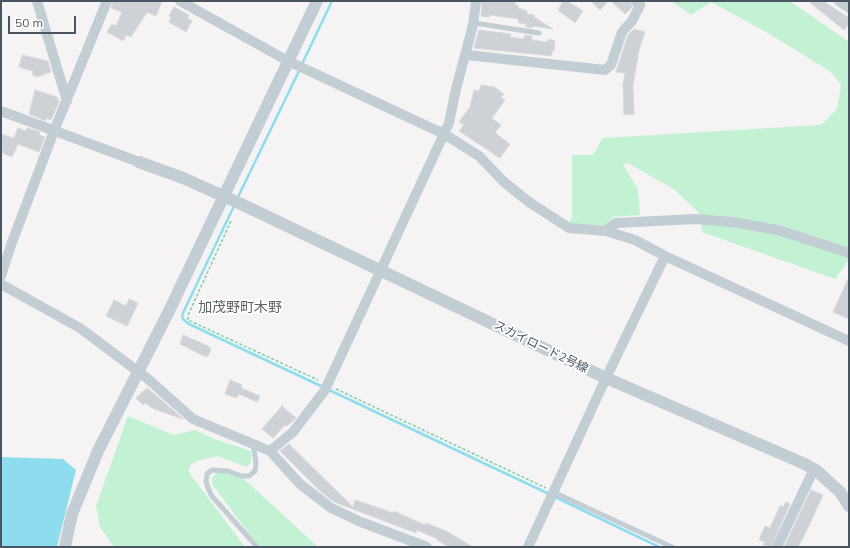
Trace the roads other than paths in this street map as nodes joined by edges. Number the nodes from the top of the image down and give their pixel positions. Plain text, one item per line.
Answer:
1 (37, 1) edge
2 (107, 1) edge
3 (180, 1) edge
4 (317, 1) edge
5 (476, 1) edge
6 (635, 1) edge
7 (839, 1) edge
8 (849, 8) edge
9 (474, 23) junction
10 (539, 34) dead end
11 (467, 55) junction
12 (296, 65) junction
13 (67, 100) junction
14 (1, 112) edge
15 (54, 131) junction
16 (444, 134) junction
17 (139, 162) joint
18 (233, 201) junction
19 (606, 231) junction
20 (1, 240) edge
21 (11, 245) junction
22 (849, 253) edge
23 (665, 256) junction
24 (381, 270) junction
25 (1, 276) edge
26 (1, 284) edge
27 (849, 341) edge
28 (138, 374) junction
29 (606, 378) junction
30 (253, 443) junction
31 (270, 452) junction
32 (814, 469) junction
33 (551, 494) junction
34 (848, 503) edge
35 (65, 547) edge
36 (257, 547) edge
37 (426, 547) edge
38 (528, 547) edge
39 (672, 547) edge
40 (777, 547) edge

1 - 13 street
2 - 13 street
3 - 12 street
4 - 12 street
5 - 9 street
6 - 11 street
7 - 8 street
9 - 10 lane
9 - 11 street
11 - 16 street
12 - 16 street
12 - 18 street
13 - 15 street
14 - 15 street
15 - 17 street
15 - 21 street
16 - 19 street
16 - 24 street
17 - 18 street, スカイロード2号線
18 - 24 street, スカイロード2号線
18 - 28 street
19 - 22 street
19 - 23 street
20 - 21 street
21 - 25 street
23 - 27 street
23 - 29 street
24 - 29 street, スカイロード2号線
24 - 31 street
26 - 28 street
28 - 30 street
28 - 35 street
29 - 32 street, スカイロード2号線
29 - 33 street
30 - 31 street
30 - 36 lane
31 - 37 street
32 - 34 street, スカイロード2号線
32 - 40 street
33 - 38 street
33 - 39 lane

